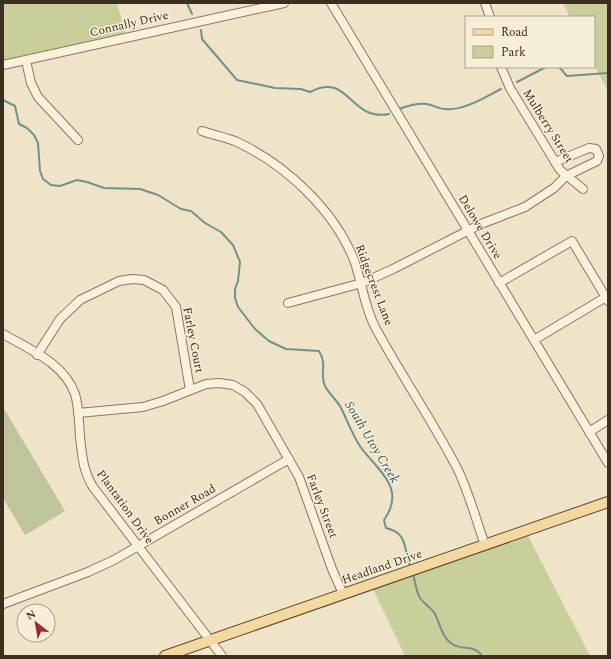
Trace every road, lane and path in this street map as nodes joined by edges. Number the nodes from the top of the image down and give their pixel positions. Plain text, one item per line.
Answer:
1 (284, 3) edge
2 (331, 3) edge
3 (485, 3) edge
4 (490, 16) edge
5 (26, 61) junction
6 (3, 65) edge
7 (502, 68) edge
8 (202, 131) dead end
9 (78, 140) dead end
10 (555, 162) junction
11 (566, 176) junction
12 (583, 189) dead end
13 (468, 230) junction
14 (362, 283) junction
15 (499, 283) junction
16 (607, 299) edge
17 (288, 303) dead end
18 (3, 334) edge
19 (534, 340) junction
20 (37, 355) junction
21 (190, 390) junction
22 (78, 413) junction
23 (608, 420) edge
24 (272, 430) joint
25 (589, 432) junction
26 (289, 459) junction
27 (608, 463) edge
28 (608, 502) edge
29 (485, 545) junction
30 (138, 547) junction
31 (343, 594) junction
32 (3, 604) edge
33 (210, 640) junction
34 (165, 656) edge
35 (222, 656) edge

1 - 5 street, Connally Drive
2 - 13 street, Delowe Drive
3 - 4 street
5 - 6 street, Connally Drive
5 - 9 street
7 - 10 street, Mulberry Street
8 - 14 street, Ridgecrest Lane
10 - 11 street, Mulberry Street
10 - 11 street
11 - 12 street, Mulberry Street
11 - 13 street
13 - 14 street
13 - 15 street, Delowe Drive
14 - 17 street
14 - 29 street, Ridgecrest Lane
15 - 16 street
15 - 19 street, Delowe Drive
16 - 19 street
18 - 20 street, Plantation Drive
19 - 25 street, Delowe Drive
20 - 21 street, Farley Court
20 - 22 street, Plantation Drive
21 - 22 street, Farley Court
21 - 24 street, Farley Court
22 - 30 street, Plantation Drive
23 - 25 street
24 - 26 street, Farley Street
25 - 27 street, Delowe Drive
26 - 30 street, Bonner Road
26 - 31 street, Farley Street
28 - 29 main road, Headland Drive
29 - 31 main road, Headland Drive
30 - 32 street, Bonner Road
30 - 33 street, Plantation Drive
31 - 33 main road, Headland Drive
33 - 34 main road, Headland Drive
33 - 35 street, Plantation Drive

